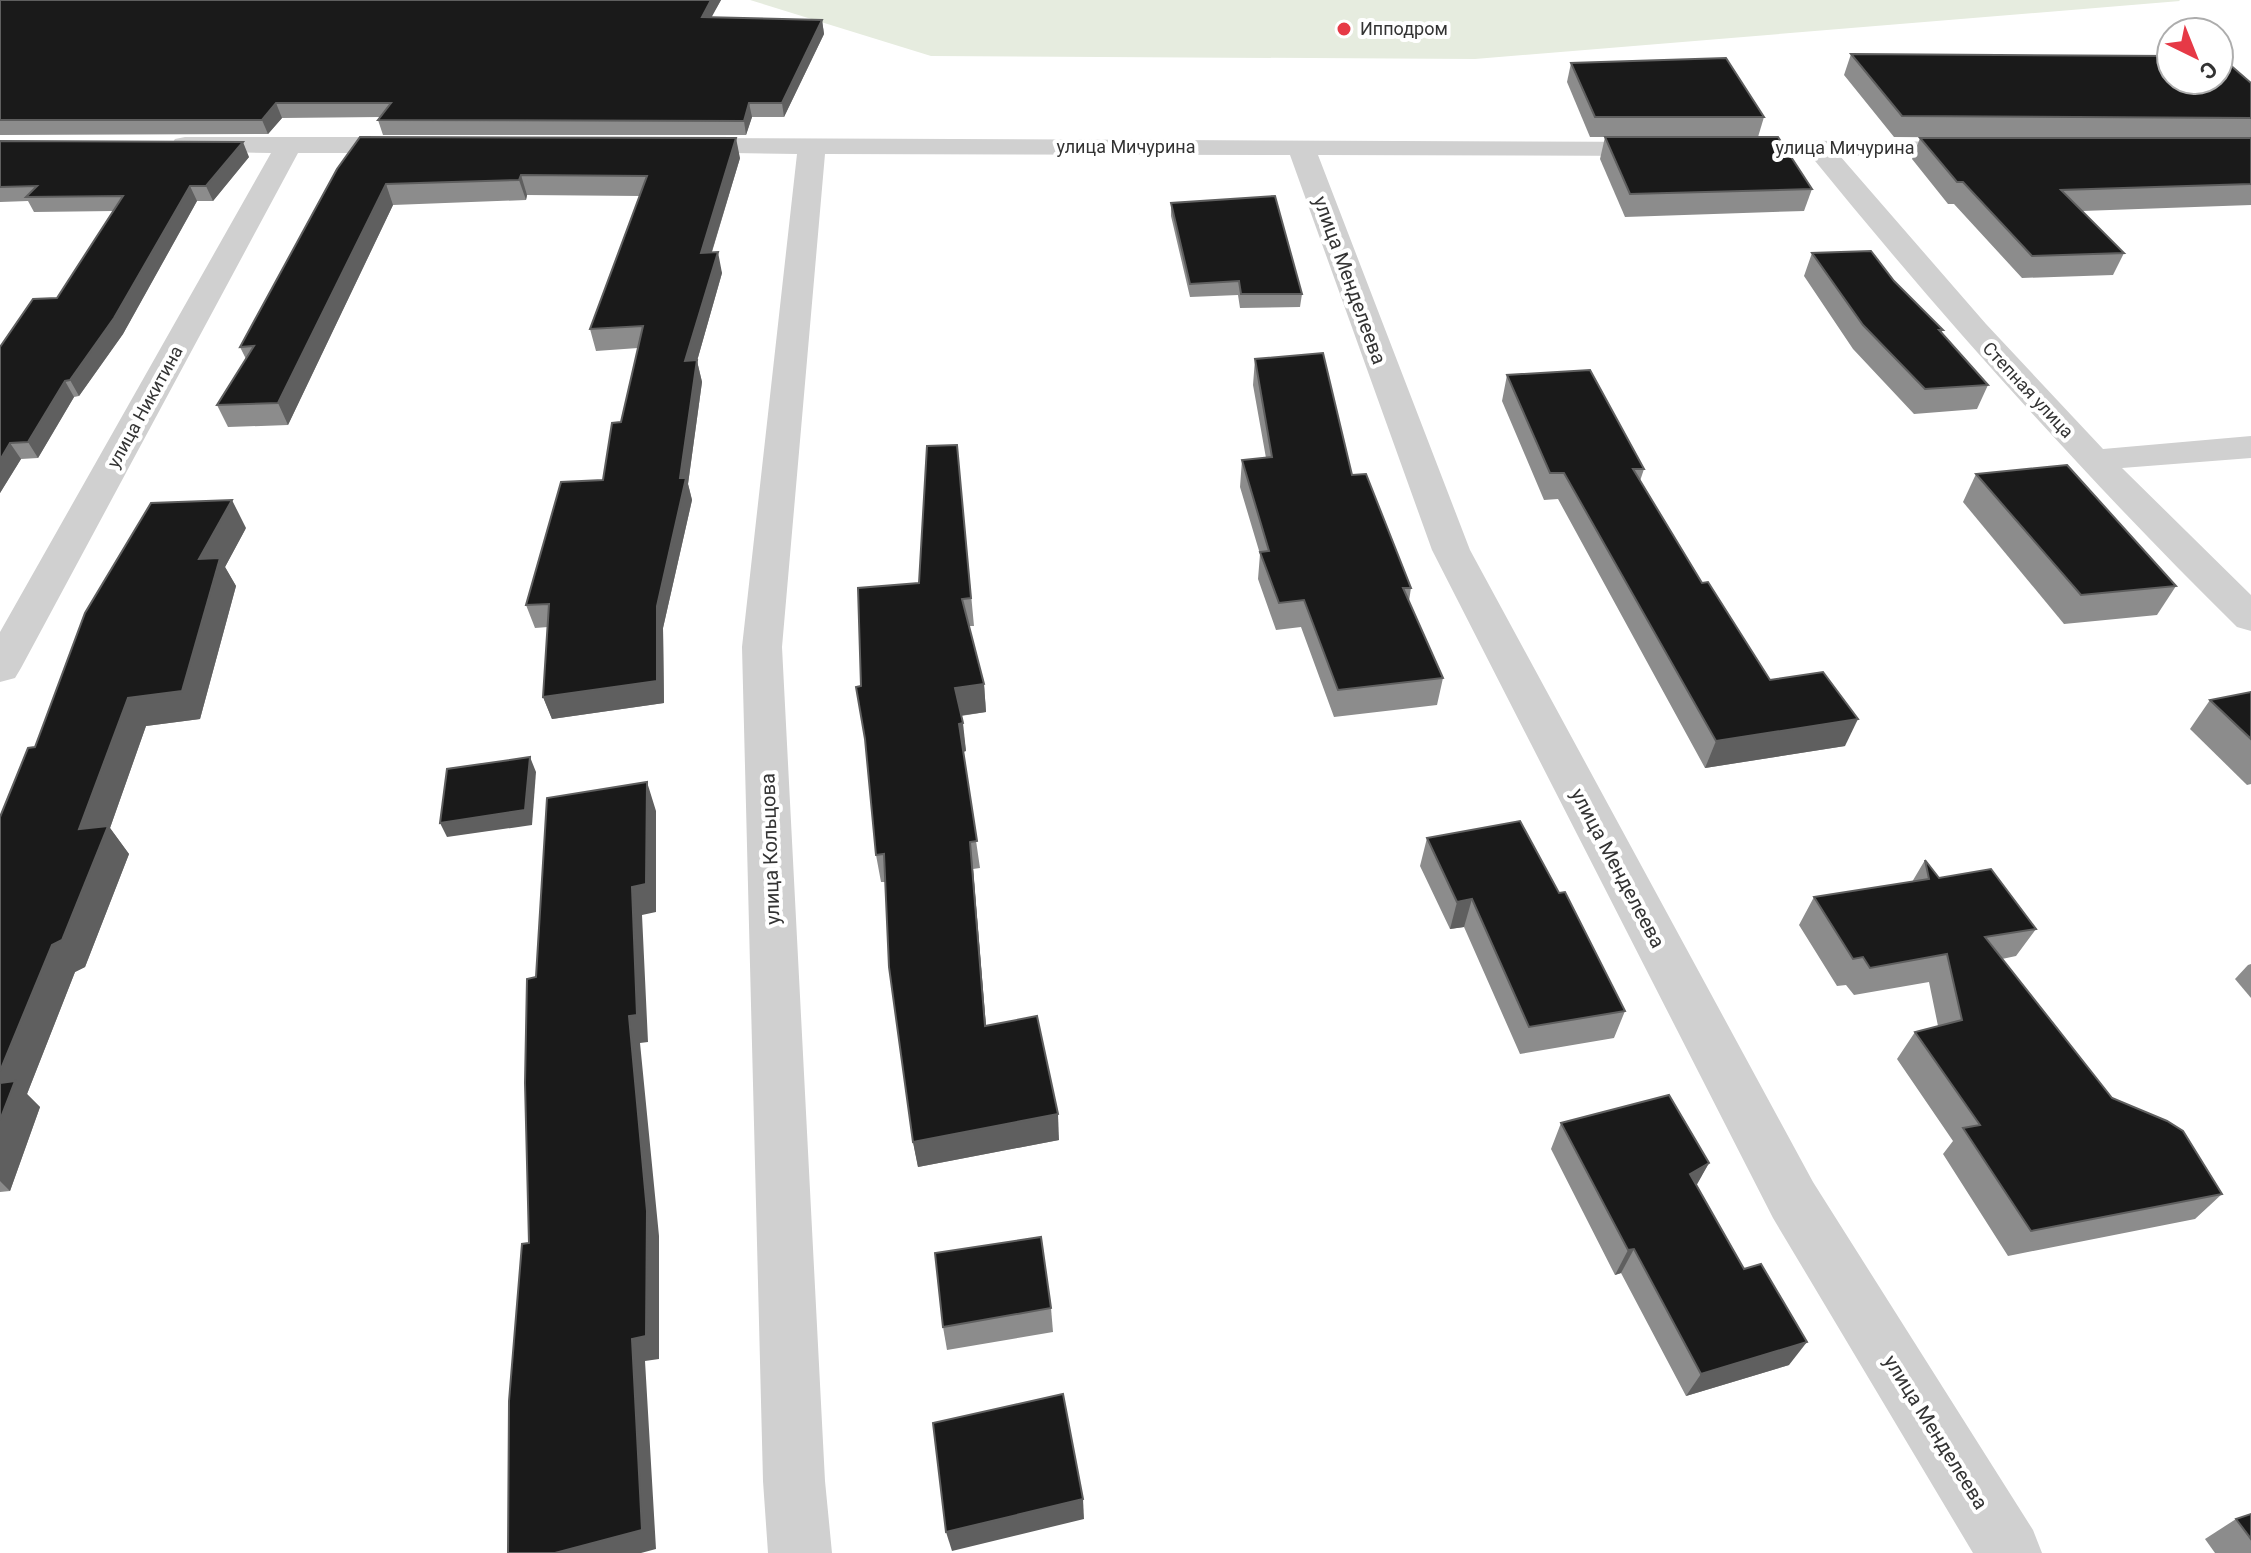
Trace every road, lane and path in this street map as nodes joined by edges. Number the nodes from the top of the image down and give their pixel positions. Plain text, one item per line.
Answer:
1 (152, 145) edge
2 (289, 145) junction
3 (432, 145) edge
4 (653, 146) edge
5 (812, 146) junction
6 (1301, 147) junction
7 (1819, 148) junction
8 (2011, 148) edge
9 (2251, 447) edge
10 (2095, 460) junction
11 (2251, 618) edge
12 (0, 668) edge
13 (800, 1553) edge
14 (2010, 1553) edge

1 - 2 street
2 - 3 street
2 - 12 street, улица Никитина
4 - 5 street, улица Мичурина
5 - 6 street, улица Мичурина
5 - 13 street, улица Кольцова
6 - 7 street, улица Мичурина
6 - 14 street, улица Менделеева
7 - 8 street, улица Мичурина
7 - 10 street, Степная улица
9 - 10 street
10 - 11 street, Степная улица

